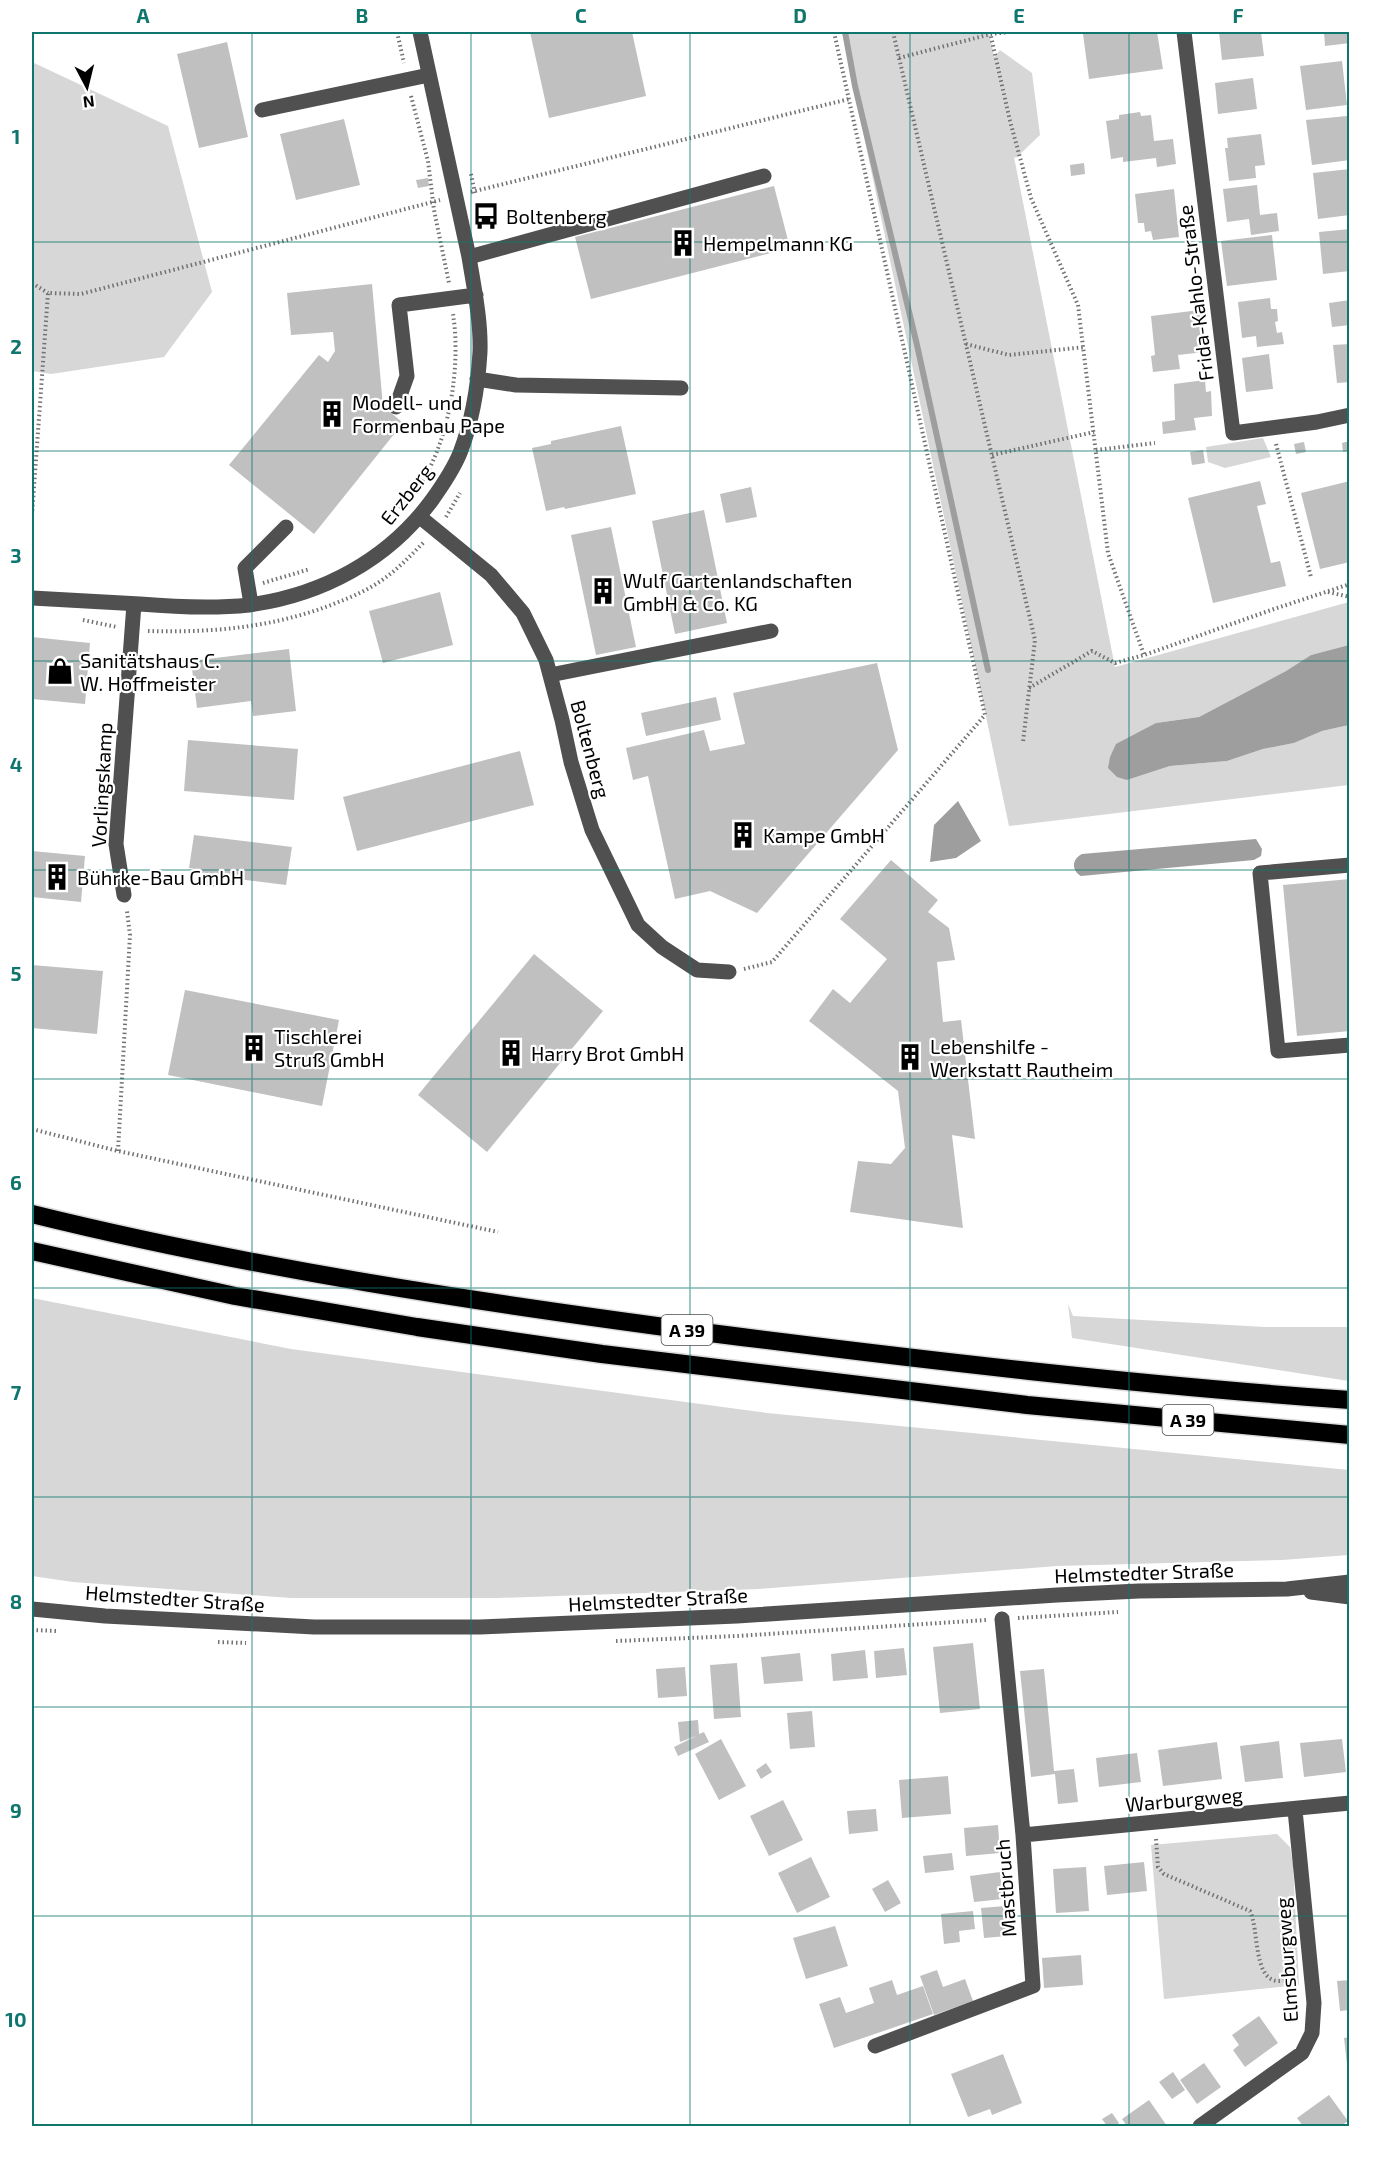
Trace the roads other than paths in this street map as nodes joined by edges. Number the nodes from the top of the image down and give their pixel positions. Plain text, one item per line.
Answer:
1 (420, 32) edge
2 (1184, 32) edge
3 (429, 75) junction
4 (262, 110) dead end
5 (764, 176) dead end
6 (469, 257) junction
7 (476, 295) junction
8 (477, 380) junction
9 (681, 388) dead end
10 (396, 407) dead end
11 (1350, 415) edge
12 (420, 517) junction
13 (286, 527) dead end
14 (32, 598) edge
15 (134, 604) junction
16 (251, 604) junction
17 (771, 631) dead end
18 (550, 675) junction
19 (1350, 865) edge
20 (124, 895) road end
21 (729, 972) road end
22 (1350, 1045) edge
23 (32, 1214) edge
24 (32, 1251) edge
25 (1350, 1400) edge
26 (1350, 1435) edge
27 (1350, 1582) edge
28 (1287, 1589) junction
29 (1350, 1597) edge
30 (32, 1609) edge
31 (1002, 1619) road end
32 (1350, 1803) edge
33 (1295, 1810) junction
34 (1023, 1835) junction
35 (875, 2046) dead end
36 (1200, 2127) edge

1 - 3 street, Erzberg
2 - 11 street, Frida-Kahlo-Straße
3 - 4 street
3 - 6 street, Erzberg
5 - 6 street
6 - 7 street, Erzberg
7 - 8 street, Erzberg
7 - 10 street
8 - 9 street
8 - 12 street, Erzberg
12 - 16 street, Erzberg
12 - 18 street, Boltenberg
13 - 16 street
14 - 15 street, Erzberg
15 - 16 street, Erzberg
15 - 20 street, Vorlingskamp
17 - 18 street
18 - 21 street, Boltenberg
19 - 22 street
23 - 25 highway, A 39
24 - 26 highway, A 39
27 - 28 street, Helmstedter Straße
28 - 29 street, Helmstedter Straße
28 - 30 street, Helmstedter Straße
31 - 34 street, Mastbruch
32 - 33 street, Warburgweg
33 - 34 street, Warburgweg
33 - 36 street, Elmsburgweg
34 - 35 street, Mastbruch

